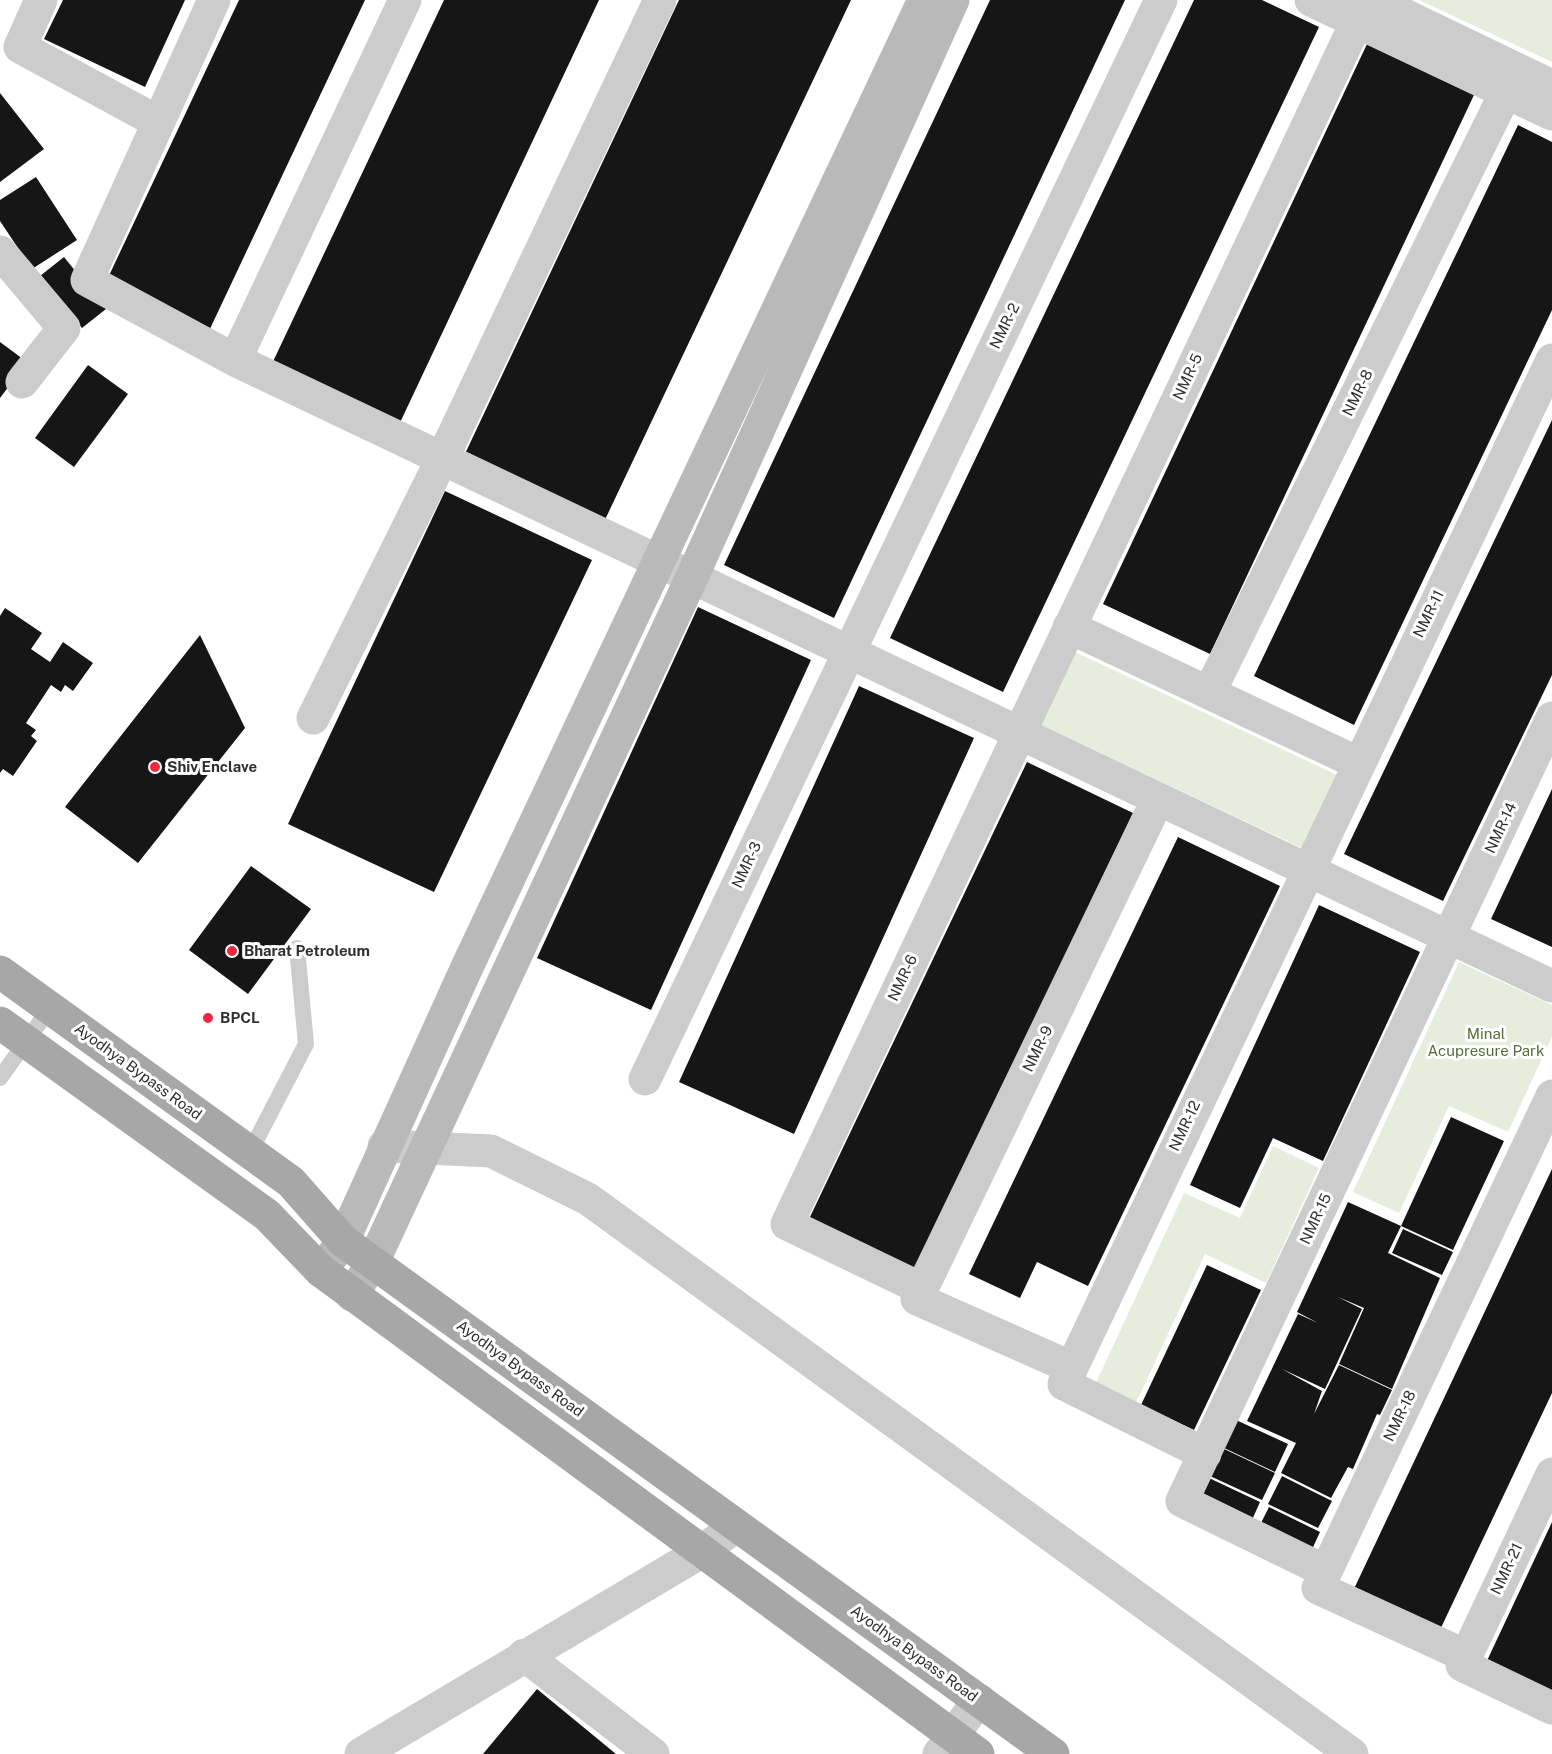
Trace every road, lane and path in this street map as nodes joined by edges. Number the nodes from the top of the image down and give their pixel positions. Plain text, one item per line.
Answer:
1 (41, 0) edge
2 (214, 0) edge
3 (405, 0) edge
4 (660, 0) edge
5 (924, 0) edge
6 (953, 0) edge
7 (1161, 0) edge
8 (1311, 0) edge
9 (1366, 7) edge
10 (1552, 86) edge
11 (1506, 92) junction
12 (1552, 114) edge
13 (158, 122) junction
14 (0, 252) edge
15 (235, 360) junction
16 (1552, 360) edge
17 (22, 382) dead end
18 (444, 457) junction
19 (658, 561) junction
20 (692, 577) junction
21 (1069, 627) junction
22 (849, 652) junction
23 (1209, 693) junction
24 (314, 718) dead end
25 (1552, 718) edge
26 (1019, 732) junction
27 (1358, 763) junction
28 (1158, 799) junction
29 (1307, 869) junction
30 (1449, 938) junction
31 (297, 948) dead end
32 (0, 972) edge
33 (1552, 986) edge
34 (50, 1008) junction
35 (0, 1023) edge
36 (26, 1042) junction
37 (0, 1078) edge
38 (645, 1079) dead end
39 (1552, 1096) edge
40 (384, 1146) junction
41 (425, 1148) junction
42 (250, 1152) junction
43 (343, 1241) junction
44 (373, 1262) junction
45 (321, 1271) junction
46 (920, 1294) junction
47 (352, 1295) junction
48 (1067, 1375) junction
49 (1205, 1454) junction
50 (1552, 1474) edge
51 (736, 1526) junction
52 (701, 1551) junction
53 (1325, 1571) junction
54 (524, 1655) junction
55 (1464, 1660) junction
56 (979, 1700) junction
57 (1552, 1708) edge
58 (957, 1748) edge
59 (361, 1754) edge
60 (653, 1754) edge
61 (1053, 1754) edge
62 (1352, 1754) edge

1 - 13 street
2 - 13 street
3 - 15 street
4 - 18 street
5 - 19 street
6 - 20 street
7 - 22 street, NMR-2
8 - 9 street
9 - 10 street
9 - 11 street
9 - 21 street, NMR-5
11 - 12 street
11 - 23 street, NMR-8
13 - 15 street
14 - 17 street
15 - 18 street
16 - 27 street, NMR-11
18 - 19 street
18 - 24 street
19 - 20 street
19 - 40 street
20 - 22 street
20 - 41 street
21 - 23 street
21 - 26 street, NMR-5
22 - 26 street
22 - 38 street, NMR-3
23 - 27 street
25 - 30 street, NMR-14
26 - 28 street
26 - 46 street, NMR-6
27 - 29 street, NMR-11
28 - 29 street
28 - 46 street, NMR-9
29 - 30 street
29 - 48 street, NMR-12
30 - 33 street
30 - 49 street, NMR-15
31 - 42 lane
32 - 34 main road, Ayodhya Bypass Road
34 - 36 lane
34 - 42 main road, Ayodhya Bypass Road
35 - 36 main road
36 - 37 lane
36 - 45 main road
39 - 53 street, NMR-18
40 - 41 street
40 - 43 street
41 - 44 street
41 - 62 street
42 - 43 main road, Ayodhya Bypass Road
43 - 44 main road, Ayodhya Bypass Road
43 - 45 street
44 - 47 street
44 - 51 main road, Ayodhya Bypass Road
45 - 47 main road
46 - 48 street
47 - 52 main road
48 - 49 street
49 - 53 street, NMR-15
50 - 55 street, NMR-21
51 - 52 street
51 - 56 main road, Ayodhya Bypass Road
52 - 54 street
52 - 58 main road
53 - 55 street
54 - 59 street
54 - 60 street
55 - 57 street
56 - 58 street
56 - 61 main road, Ayodhya Bypass Road

